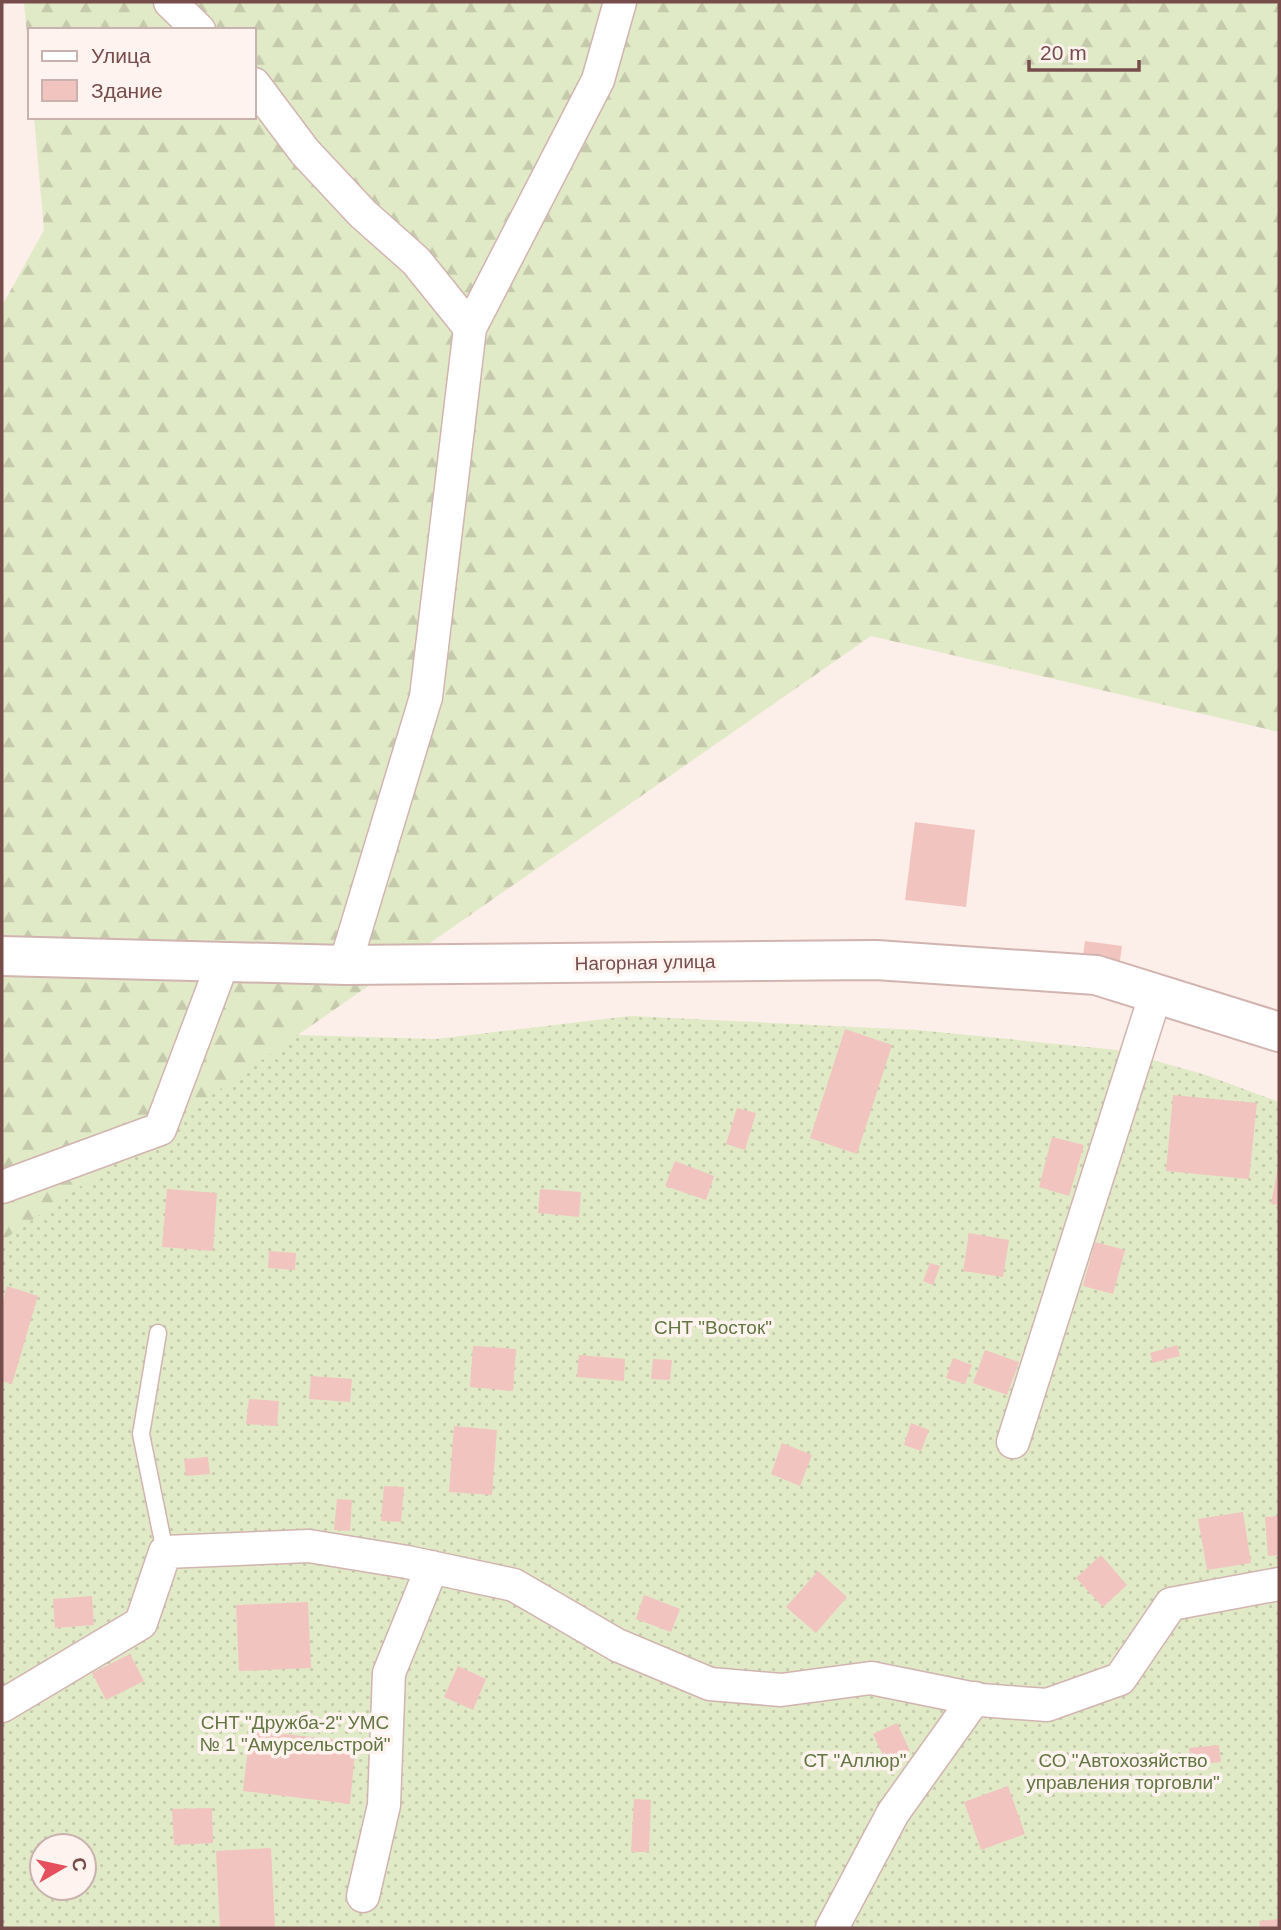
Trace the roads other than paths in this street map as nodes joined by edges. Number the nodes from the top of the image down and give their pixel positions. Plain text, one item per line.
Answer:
1 (170, 2) edge
2 (620, 2) edge
3 (197, 28) edge
4 (256, 87) edge
5 (470, 328) junction
6 (2, 956) edge
7 (223, 962) junction
8 (345, 965) junction
9 (1156, 993) junction
10 (1279, 1032) edge
11 (2, 1187) edge
12 (158, 1332) dead end
13 (1013, 1442) dead end
14 (165, 1552) junction
15 (432, 1567) junction
16 (1279, 1584) edge
17 (975, 1698) junction
18 (2, 1706) edge
19 (363, 1896) dead end
20 (832, 1928) edge

1 - 3 street
2 - 5 street
4 - 5 street
5 - 8 street
6 - 7 street, Нагорная улица
7 - 8 street, Нагорная улица
7 - 11 street
8 - 9 street, Нагорная улица
9 - 10 street, Нагорная улица
9 - 13 street
12 - 14 lane
14 - 15 street
14 - 18 street
15 - 17 street
15 - 19 street
16 - 17 street
17 - 20 street

